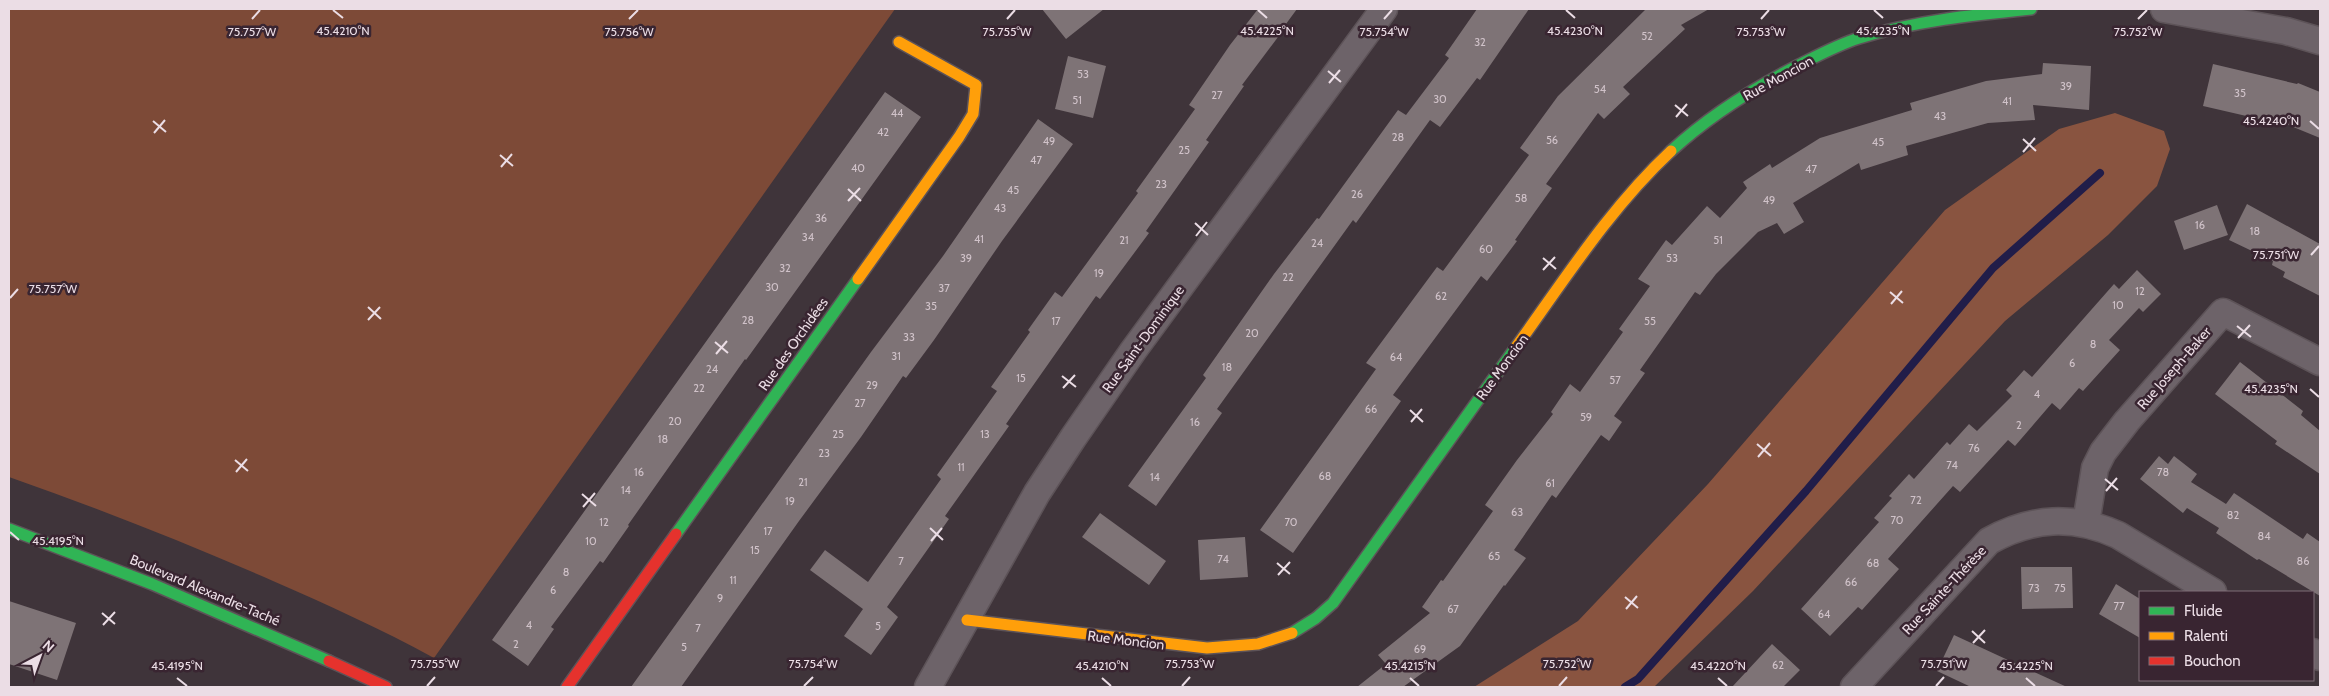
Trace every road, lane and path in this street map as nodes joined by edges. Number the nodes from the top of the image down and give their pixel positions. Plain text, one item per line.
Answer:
1 (1384, 9) edge
2 (2031, 9) edge
3 (2164, 9) edge
4 (2320, 41) edge
5 (899, 42) dead end
6 (2320, 362) edge
7 (2086, 523) junction
8 (9, 529) edge
9 (2211, 591) edge
10 (967, 620) junction
11 (386, 687) edge
12 (567, 687) edge
13 (928, 687) edge
14 (1854, 687) edge

1 - 10 street, Rue Saint-Dominique
2 - 10 street, Rue Moncion
3 - 4 street
5 - 12 street, Rue des Orchidées
6 - 7 street, Rue Joseph-Baker
7 - 9 street, Rue Sainte-Thérèse
7 - 14 street, Rue Sainte-Thérèse
8 - 11 street, Boulevard Alexandre-Taché
10 - 13 street, Rue Saint-Dominique

